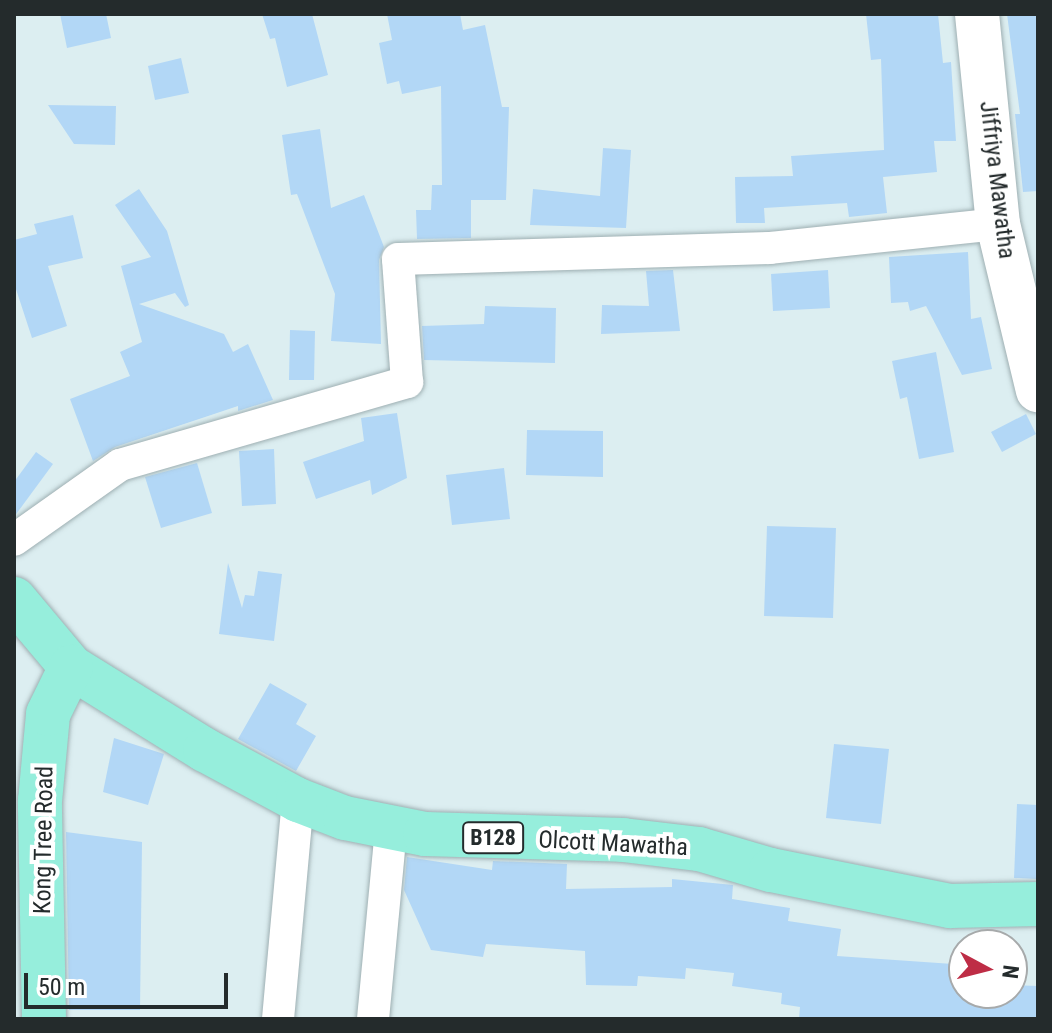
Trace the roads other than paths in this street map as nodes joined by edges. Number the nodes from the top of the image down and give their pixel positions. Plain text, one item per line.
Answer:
1 (977, 14) edge
2 (998, 224) junction
3 (1037, 385) edge
4 (14, 540) edge
5 (14, 599) edge
6 (71, 667) junction
7 (298, 800) junction
8 (391, 830) junction
9 (1038, 904) edge
10 (44, 1019) edge
11 (278, 1019) edge
12 (373, 1019) edge

1 - 2 street, Jiffriya Mawatha
2 - 3 street, Jiffriya Mawatha
2 - 4 street
5 - 6 main road, Olcott Mawatha / B128
6 - 7 main road, Olcott Mawatha / B128
6 - 10 main road, Kong Tree Road
7 - 8 main road, Olcott Mawatha / B128
7 - 11 street
8 - 9 main road, Olcott Mawatha / B128
8 - 12 street

